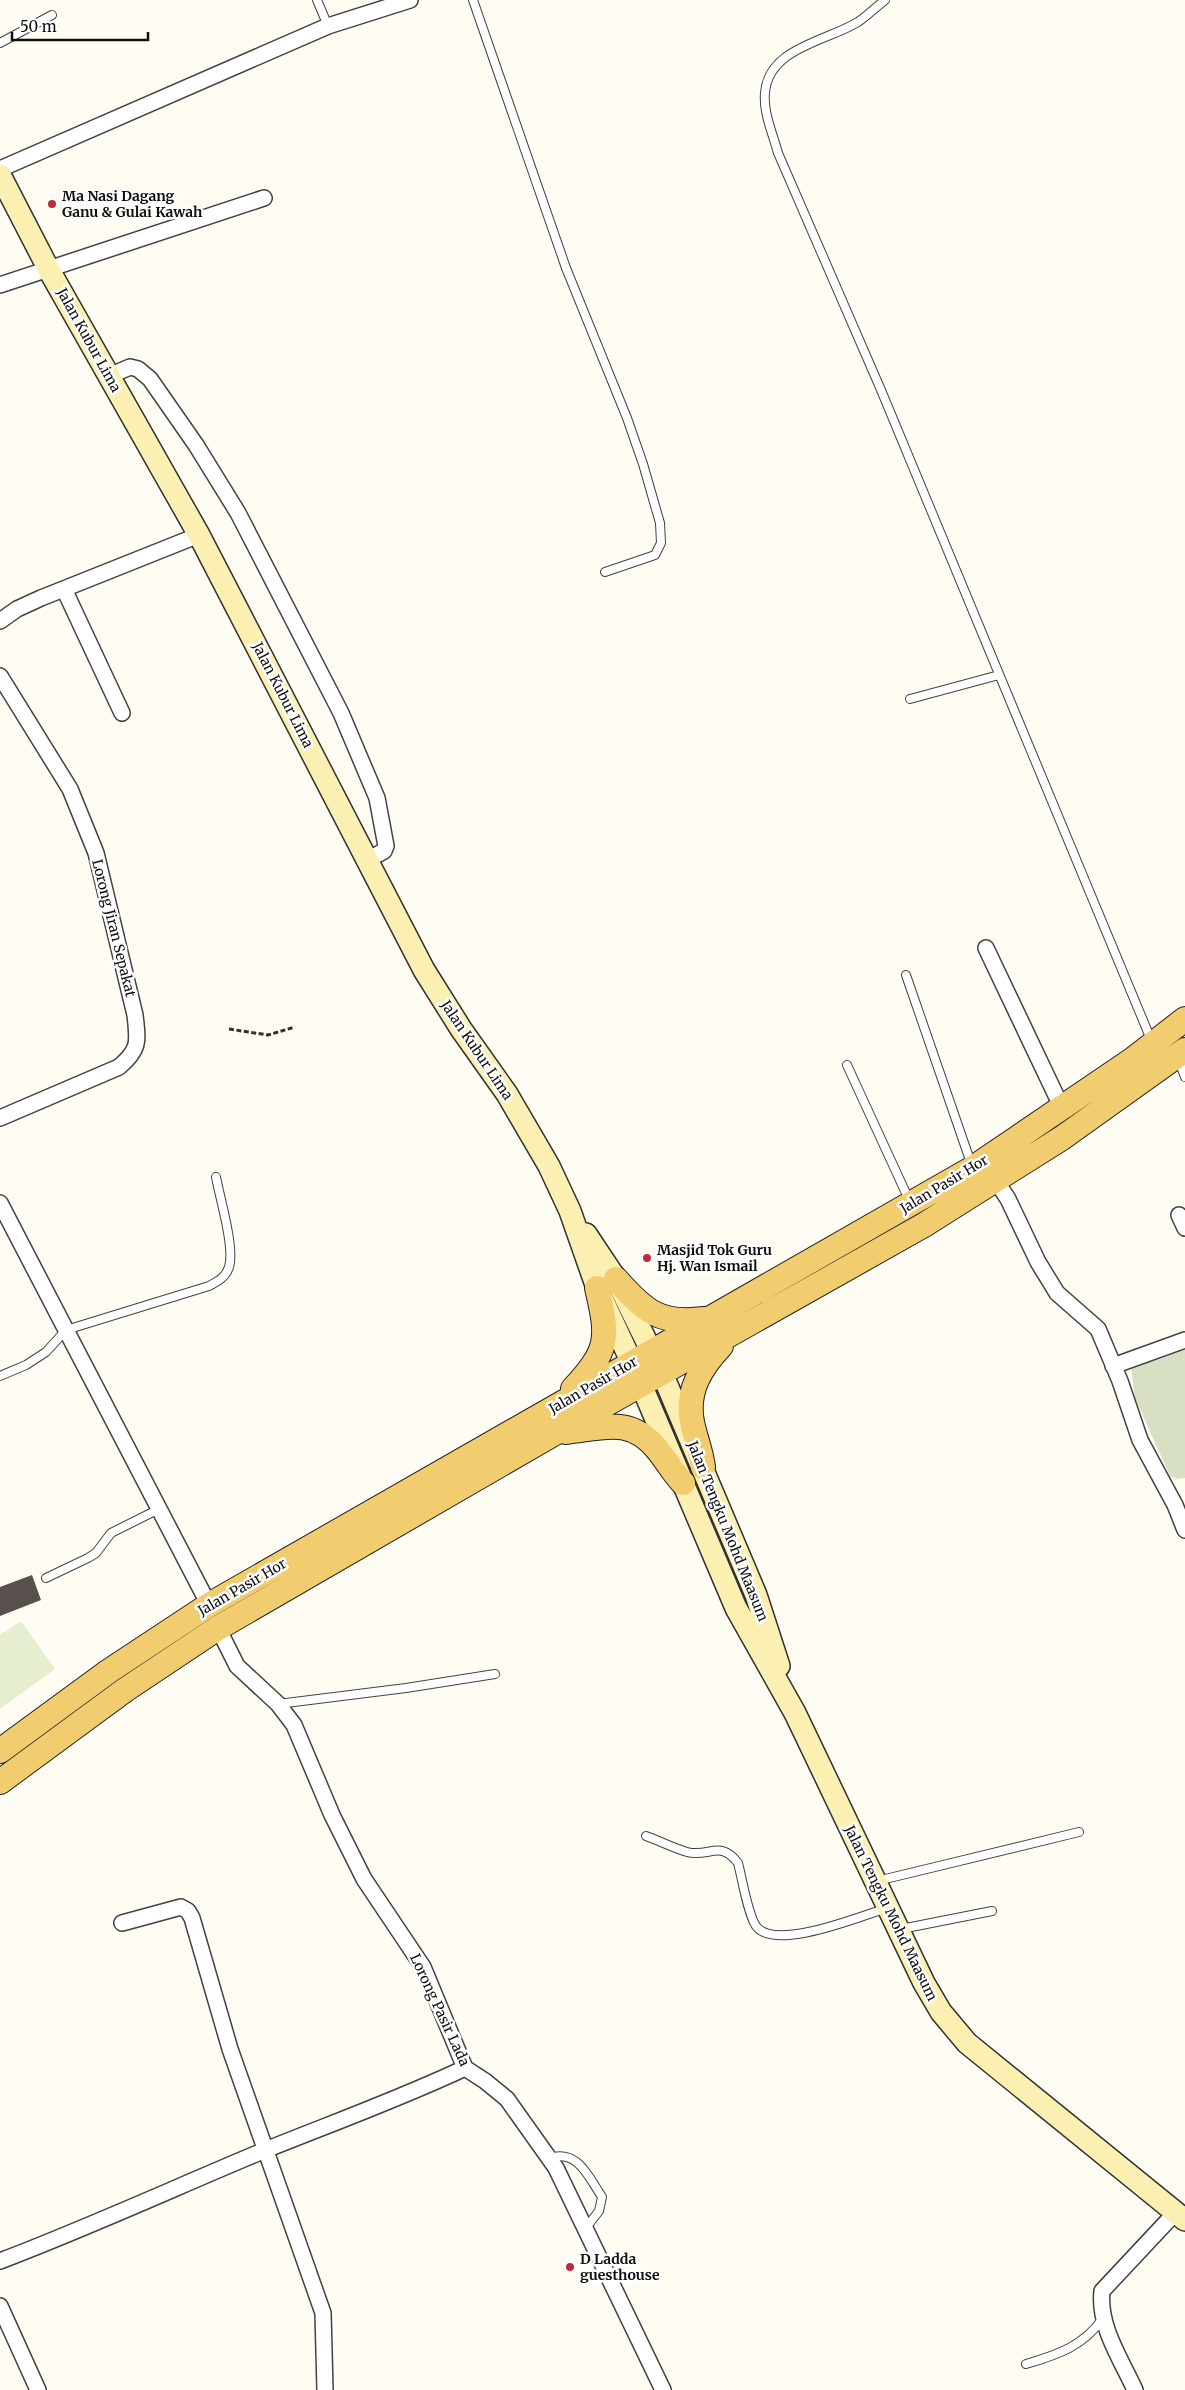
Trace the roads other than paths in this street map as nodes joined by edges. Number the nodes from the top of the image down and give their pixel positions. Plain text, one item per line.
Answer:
1 (317, 0) edge
2 (410, 0) edge
3 (473, 0) edge
4 (885, 0) edge
5 (52, 15) dead end
6 (328, 26) junction
7 (0, 43) edge
8 (0, 169) edge
9 (0, 175) edge
10 (264, 198) dead end
11 (49, 270) junction
12 (0, 284) edge
13 (109, 376) junction
14 (199, 535) junction
15 (605, 572) dead end
16 (64, 589) junction
17 (0, 621) edge
18 (999, 675) junction
19 (0, 676) edge
20 (910, 700) dead end
21 (122, 713) dead end
22 (367, 860) junction
23 (986, 948) dead end
24 (906, 975) dead end
25 (1185, 1019) edge
26 (1153, 1043) junction
27 (1182, 1061) edge
28 (847, 1065) dead end
29 (1062, 1108) junction
30 (0, 1118) edge
31 (973, 1168) junction
32 (216, 1177) dead end
33 (996, 1182) junction
34 (0, 1202) edge
35 (911, 1204) junction
36 (606, 1283) junction
37 (711, 1318) junction
38 (66, 1330) junction
39 (729, 1337) junction
40 (1185, 1340) edge
41 (642, 1357) junction
42 (1113, 1366) junction
43 (662, 1373) junction
44 (0, 1376) edge
45 (641, 1384) junction
46 (560, 1403) junction
47 (555, 1433) junction
48 (703, 1467) junction
49 (683, 1483) junction
50 (159, 1510) junction
51 (1185, 1530) edge
52 (46, 1578) dead end
53 (209, 1605) junction
54 (218, 1628) junction
55 (495, 1674) dead end
56 (278, 1704) junction
57 (795, 1713) junction
58 (0, 1751) edge
59 (0, 1782) edge
60 (1079, 1832) dead end
61 (646, 1836) dead end
62 (874, 1882) junction
63 (887, 1908) junction
64 (992, 1911) dead end
65 (122, 1922) dead end
66 (897, 1930) junction
67 (465, 2068) junction
68 (266, 2150) junction
69 (549, 2158) junction
70 (1180, 2216) edge
71 (584, 2229) junction
72 (0, 2261) edge
73 (0, 2306) edge
74 (1103, 2318) junction
75 (1026, 2364) dead end
76 (38, 2390) edge
77 (324, 2390) edge
78 (662, 2390) edge
79 (1135, 2390) edge

1 - 6 lane
2 - 6 street
3 - 15 lane
4 - 18 lane
5 - 7 lane
6 - 8 street
9 - 11 main road, Jalan Kubur Lima
10 - 11 street
11 - 12 street
11 - 13 main road, Jalan Kubur Lima
13 - 14 main road, Jalan Kubur Lima
13 - 22 street
14 - 16 street
14 - 22 main road, Jalan Kubur Lima
16 - 17 street
16 - 21 street
18 - 20 lane
18 - 26 lane
19 - 30 street, Lorong Jiran Sepakat
22 - 36 main road, Jalan Kubur Lima
23 - 29 street
24 - 31 lane
25 - 26 main road, Jalan Pasir Hor
26 - 29 main road, Jalan Pasir Hor
27 - 33 main road, Jalan Pasir Hor
28 - 35 lane
29 - 31 main road, Jalan Pasir Hor
31 - 35 main road, Jalan Pasir Hor
32 - 38 lane
33 - 39 main road, Jalan Pasir Hor
33 - 42 street
34 - 38 street
35 - 37 main road, Jalan Pasir Hor
36 - 37 main road
36 - 41 main road, Jalan Kubur Lima
36 - 46 main road
37 - 41 main road, Jalan Pasir Hor
38 - 44 lane
38 - 50 street
39 - 43 main road, Jalan Pasir Hor
39 - 48 main road
40 - 42 street
41 - 43 main road, Jalan Tengku Mohd Maasum
41 - 45 main road, Jalan Tengku Mohd Maasum
41 - 46 main road, Jalan Pasir Hor
42 - 51 street
43 - 45 main road, Jalan Pasir Hor
43 - 48 main road, Jalan Tengku Mohd Maasum
45 - 47 main road, Jalan Pasir Hor
45 - 49 main road, Jalan Tengku Mohd Maasum
46 - 53 main road, Jalan Pasir Hor
47 - 49 main road
47 - 54 main road, Jalan Pasir Hor
48 - 57 main road, Jalan Tengku Mohd Maasum
49 - 57 main road, Jalan Tengku Mohd Maasum
50 - 52 lane
50 - 53 street
53 - 58 main road, Jalan Pasir Hor
54 - 56 street, Lorong Pasir Lada
54 - 59 main road, Jalan Pasir Hor
55 - 56 lane
56 - 67 street, Lorong Pasir Lada
57 - 62 main road, Jalan Tengku Mohd Maasum
60 - 62 lane
61 - 63 lane
62 - 63 main road, Jalan Tengku Mohd Maasum
63 - 66 main road, Jalan Tengku Mohd Maasum
64 - 66 lane
65 - 68 street
66 - 70 main road, Jalan Tengku Mohd Maasum
67 - 68 street
67 - 69 street, Lorong Pasir Lada
68 - 72 street
68 - 77 street
69 - 71 street, Lorong Pasir Lada
69 - 71 lane
70 - 74 street
71 - 78 street, Lorong Pasir Lada
73 - 76 street
74 - 75 lane
74 - 79 street

